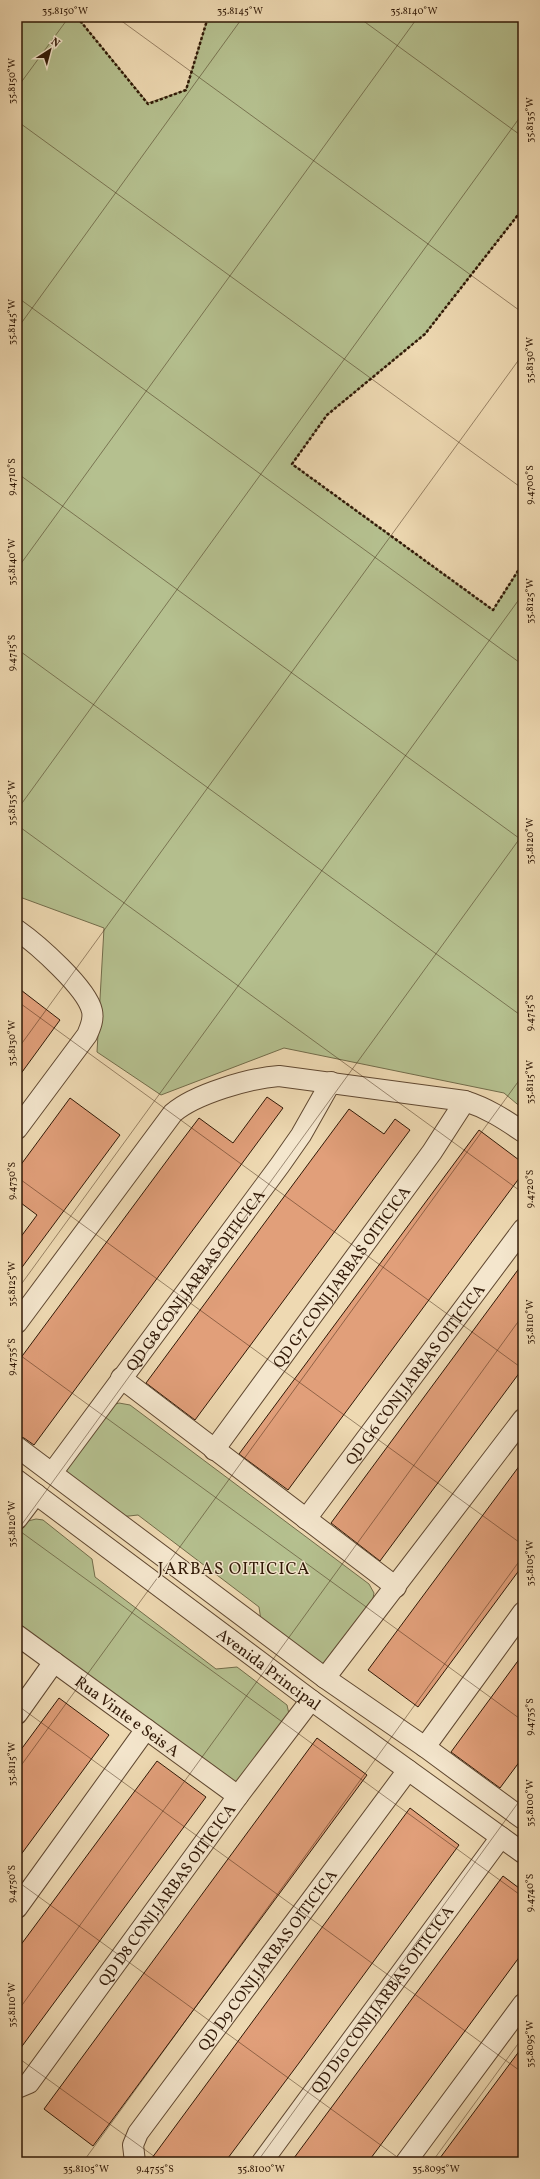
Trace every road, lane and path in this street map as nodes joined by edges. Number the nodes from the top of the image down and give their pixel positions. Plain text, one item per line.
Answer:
1 (77, 17) edge
2 (208, 17) edge
3 (521, 17) edge
4 (523, 24) edge
5 (523, 202) edge
6 (523, 563) edge
7 (18, 933) edge
8 (331, 1082) junction
9 (465, 1101) junction
10 (17, 1129) edge
11 (523, 1132) edge
12 (523, 1228) edge
13 (17, 1323) edge
14 (121, 1378) junction
15 (523, 1418) edge
16 (17, 1447) edge
17 (214, 1450) junction
18 (52, 1473) junction
19 (17, 1480) edge
20 (36, 1494) junction
21 (17, 1519) edge
22 (306, 1519) junction
23 (188, 1575) junction
24 (396, 1587) junction
25 (172, 1596) junction
26 (523, 1612) edge
27 (17, 1635) edge
28 (54, 1662) junction
29 (325, 1678) junction
30 (311, 1700) junction
31 (17, 1714) edge
32 (146, 1730) junction
33 (425, 1747) junction
34 (408, 1770) junction
35 (238, 1796) junction
36 (522, 1816) edge
37 (501, 1837) junction
38 (523, 1853) edge
39 (17, 1908) edge
40 (523, 2004) edge
41 (19, 2088) edge
42 (134, 2158) edge
43 (262, 2162) edge
44 (406, 2162) edge

1 - 2 path
3 - 4 path
5 - 6 path
7 - 10 street
8 - 9 street
8 - 13 street
8 - 14 street, QD G8 CONJ.JARBAS OITICICA
9 - 11 street
9 - 17 street, QD G7 CONJ.JARBAS OITICICA
12 - 22 street, QD G6 CONJ.JARBAS OITICICA
14 - 17 street
14 - 18 street, QD G8 CONJ.JARBAS OITICICA
15 - 24 street
16 - 18 street, Avenida Principal
17 - 22 street
18 - 23 street, Avenida Principal
19 - 20 street, Avenida Principal
20 - 21 street
20 - 25 street, Avenida Principal
22 - 24 street
23 - 25 street
23 - 29 street, Avenida Principal
24 - 29 street
25 - 30 street, Avenida Principal
26 - 33 street
27 - 28 street, Rua Vinte e Seis A
28 - 31 street
28 - 32 street, Rua Vinte e Seis A
29 - 33 street, Avenida Principal
30 - 34 street, Avenida Principal
30 - 35 street, QD D8 CONJ.JARBAS OITICICA
32 - 35 street, Rua Vinte e Seis A
32 - 39 street
33 - 36 street, Avenida Principal
34 - 37 street, Avenida Principal
34 - 42 street, QD D9 CONJ.JARBAS OITICICA
35 - 41 street, QD D8 CONJ.JARBAS OITICICA
37 - 38 street, Avenida Principal
37 - 43 street, QD D10 CONJ.JARBAS OITICICA
40 - 44 street

